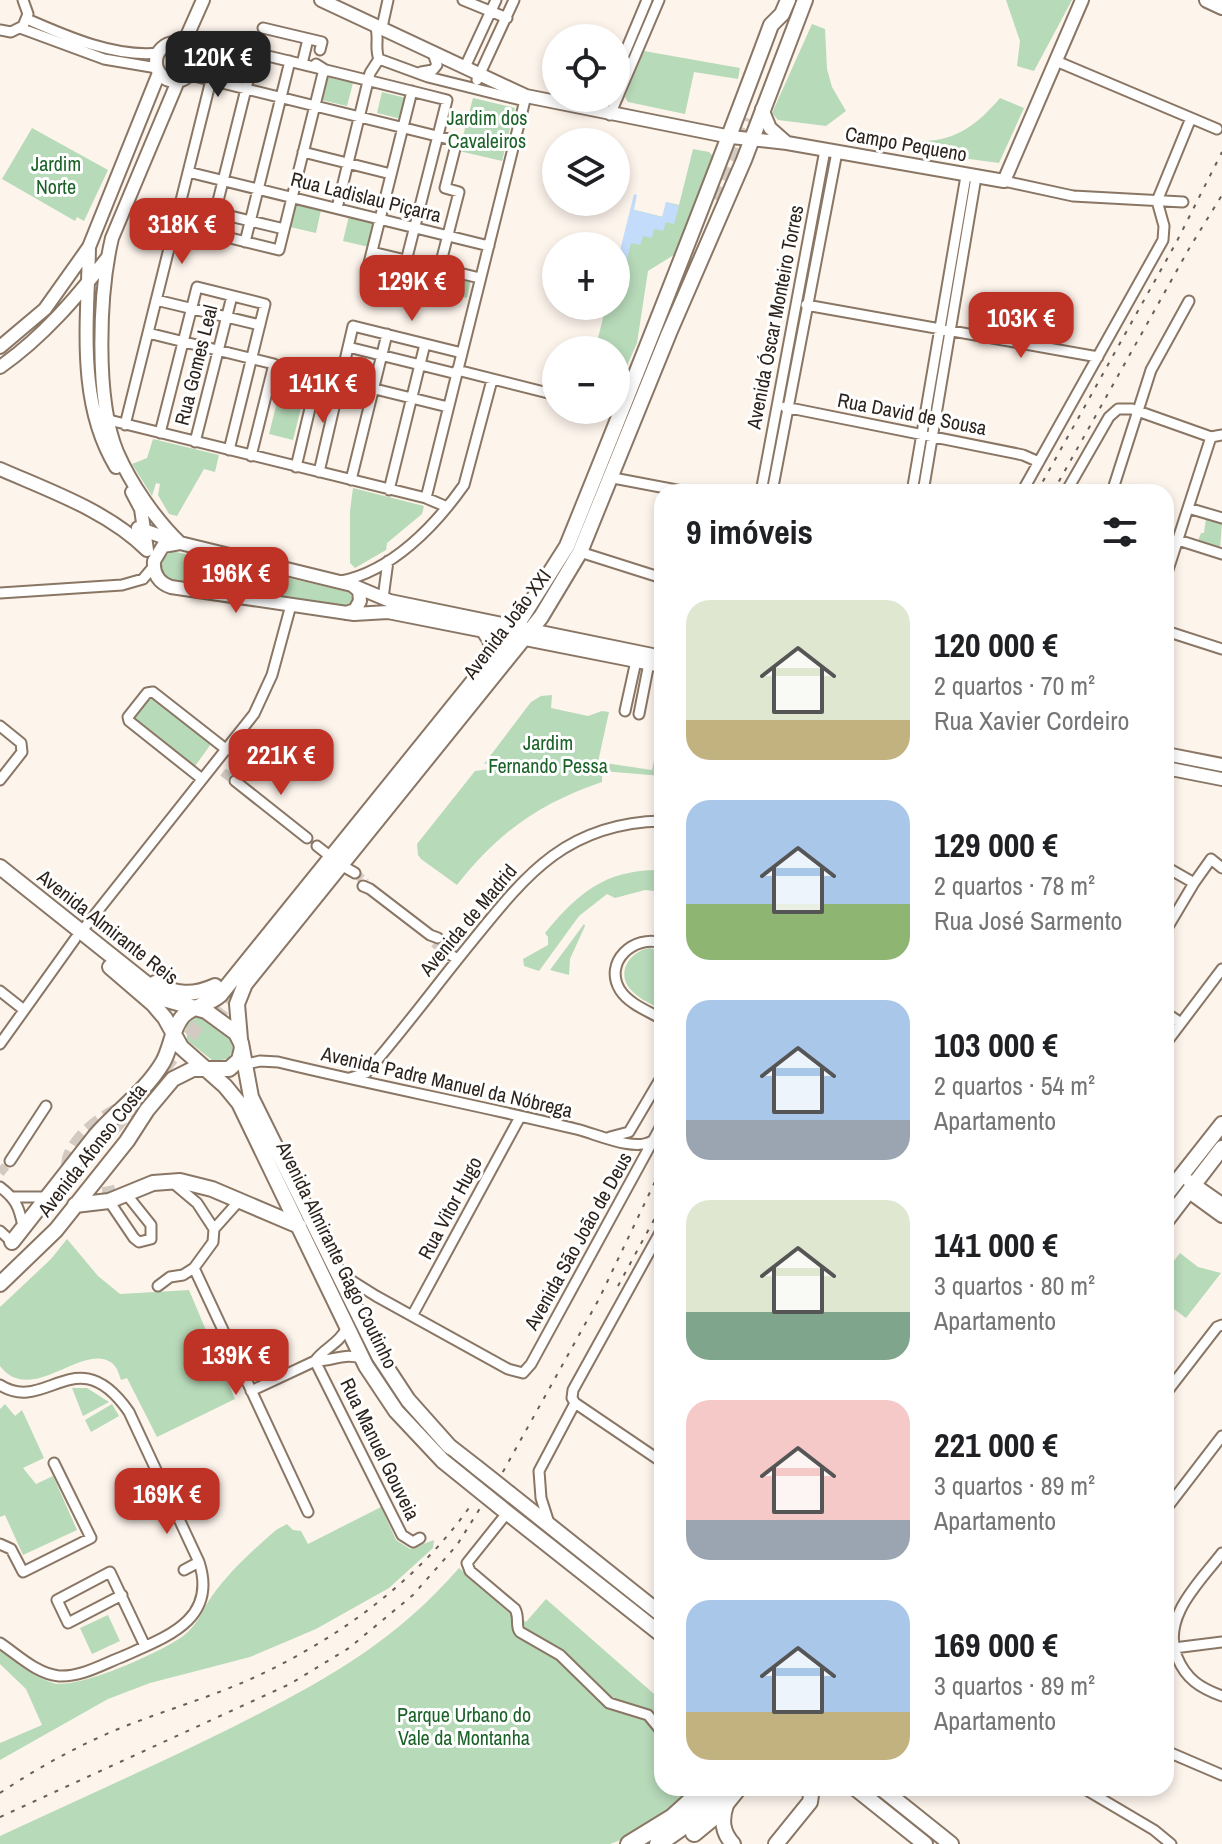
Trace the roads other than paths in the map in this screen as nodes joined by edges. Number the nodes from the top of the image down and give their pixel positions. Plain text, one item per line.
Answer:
1 (23, 0) edge
2 (203, 0) edge
3 (321, 0) edge
4 (388, 0) edge
5 (463, 0) edge
6 (496, 0) edge
7 (514, 0) edge
8 (647, 0) edge
9 (659, 0) edge
10 (1082, 0) edge
11 (1207, 0) edge
12 (804, 3) edge
13 (786, 4) edge
14 (1222, 7) edge
15 (491, 12) junction
16 (507, 18) junction
17 (24, 24) junction
18 (263, 28) dead end
19 (383, 28) junction
20 (0, 30) edge
21 (308, 39) junction
22 (630, 41) edge
23 (183, 45) junction
24 (320, 50) dead end
25 (159, 53) junction
26 (433, 53) junction
27 (379, 59) junction
28 (290, 61) junction
29 (1056, 61) junction
30 (302, 64) junction
31 (320, 66) junction
32 (465, 67) junction
33 (158, 71) junction
34 (191, 72) junction
35 (418, 73) junction
36 (481, 74) junction
37 (211, 80) junction
38 (368, 80) junction
39 (178, 81) junction
40 (467, 86) junction
41 (246, 89) junction
42 (412, 91) junction
43 (280, 97) junction
44 (525, 99) junction
45 (315, 106) junction
46 (762, 109) junction
47 (605, 114) junction
48 (359, 117) junction
49 (747, 118) tunnel mouth
50 (1191, 118) junction
51 (403, 127) junction
52 (1217, 129) dead end
53 (437, 136) junction
54 (731, 137) junction
55 (749, 141) junction
56 (787, 143) junction
57 (831, 151) junction
58 (303, 152) junction
59 (348, 163) junction
60 (188, 172) junction
61 (119, 173) junction
62 (391, 174) junction
63 (971, 176) junction
64 (135, 179) junction
65 (223, 180) junction
66 (1004, 181) junction
67 (258, 189) junction
68 (292, 197) junction
69 (1157, 201) junction
70 (1183, 202) dead end
71 (180, 204) junction
72 (337, 208) junction
73 (215, 212) junction
74 (380, 219) junction
75 (250, 221) junction
76 (415, 227) junction
77 (284, 229) junction
78 (448, 236) junction
79 (245, 242) junction
80 (489, 246) junction
81 (89, 247) junction
82 (958, 249) junction
83 (372, 252) junction
84 (695, 253) tunnel mouth
85 (108, 257) junction
86 (407, 260) junction
87 (440, 268) junction
88 (480, 278) junction
89 (89, 281) junction
90 (401, 281) junction
91 (232, 296) junction
92 (156, 300) junction
93 (1189, 301) dead end
94 (795, 303) junction
95 (808, 305) junction
96 (191, 308) junction
97 (226, 317) junction
98 (659, 320) junction
99 (260, 325) junction
100 (938, 330) junction
101 (950, 332) junction
102 (148, 333) junction
103 (669, 333) junction
104 (387, 334) junction
105 (183, 342) junction
106 (425, 344) junction
107 (0, 347) edge
108 (348, 347) junction
109 (218, 350) junction
110 (462, 353) junction
111 (382, 355) junction
112 (1098, 357) junction
113 (252, 359) junction
114 (420, 365) junction
115 (0, 367) edge
116 (457, 372) junction
117 (492, 380) junction
118 (340, 381) junction
119 (630, 386) edge
120 (374, 389) junction
121 (542, 392) edge
122 (412, 399) junction
123 (776, 406) junction
124 (448, 407) junction
125 (788, 408) junction
126 (1138, 412) junction
127 (109, 420) junction
128 (614, 424) edge
129 (125, 425) junction
130 (160, 433) junction
131 (927, 436) junction
132 (1217, 436) edge
133 (195, 442) junction
134 (229, 450) junction
135 (251, 456) junction
136 (1039, 462) junction
137 (296, 467) junction
138 (0, 469) edge
139 (319, 472) junction
140 (611, 476) junction
141 (594, 479) junction
142 (351, 480) junction
143 (762, 484) edge
144 (774, 484) edge
145 (914, 484) edge
146 (924, 484) edge
147 (1027, 484) edge
148 (1071, 484) edge
149 (1115, 484) edge
150 (654, 485) edge
151 (389, 490) junction
152 (426, 498) junction
153 (447, 507) junction
154 (1188, 508) junction
155 (100, 515) junction
156 (1222, 518) edge
157 (144, 531) junction
158 (1178, 540) junction
159 (180, 543) junction
160 (573, 549) junction
161 (1174, 552) edge
162 (1222, 554) edge
163 (152, 559) junction
164 (388, 561) junction
165 (654, 575) edge
166 (338, 581) junction
167 (352, 585) junction
168 (0, 593) edge
169 (383, 598) junction
170 (291, 605) junction
171 (346, 613) junction
172 (482, 630) junction
173 (520, 632) junction
174 (1174, 634) edge
175 (1222, 649) edge
176 (493, 657) junction
177 (637, 657) junction
178 (654, 657) edge
179 (654, 664) edge
180 (654, 671) edge
181 (625, 711) dead end
182 (639, 714) dead end
183 (0, 726) edge
184 (227, 750) junction
185 (1174, 756) edge
186 (214, 765) junction
187 (1222, 765) edge
188 (1174, 770) edge
189 (223, 772) tunnel mouth
190 (202, 779) junction
191 (1222, 779) edge
192 (0, 780) edge
193 (235, 781) tunnel mouth
194 (654, 822) edge
195 (307, 838) dead end
196 (317, 846) dead end
197 (0, 867) edge
198 (345, 868) junction
199 (1222, 868) edge
200 (1174, 872) edge
201 (0, 880) edge
202 (1194, 883) junction
203 (366, 886) tunnel mouth
204 (1174, 917) edge
205 (78, 936) junction
206 (434, 939) tunnel mouth
207 (654, 942) edge
208 (117, 961) junction
209 (1222, 969) edge
210 (215, 986) dead end
211 (0, 991) edge
212 (197, 1008) junction
213 (24, 1010) junction
214 (654, 1014) edge
215 (1174, 1018) edge
216 (1181, 1023) junction
217 (1174, 1032) edge
218 (174, 1036) junction
219 (241, 1043) junction
220 (0, 1044) edge
221 (373, 1065) junction
222 (238, 1066) junction
223 (207, 1068) junction
224 (346, 1078) junction
225 (395, 1088) junction
226 (654, 1090) edge
227 (46, 1106) dead end
228 (520, 1117) junction
229 (1222, 1124) edge
230 (633, 1127) junction
231 (610, 1137) junction
232 (654, 1138) edge
233 (652, 1141) junction
234 (640, 1144) junction
235 (1222, 1148) edge
236 (10, 1161) tunnel mouth
237 (170, 1180) junction
238 (95, 1181) junction
239 (1188, 1184) junction
240 (0, 1187) edge
241 (212, 1189) junction
242 (1174, 1191) edge
243 (124, 1192) junction
244 (14, 1197) junction
245 (45, 1197) junction
246 (109, 1201) junction
247 (239, 1201) junction
248 (1222, 1204) edge
249 (75, 1205) junction
250 (1174, 1208) edge
251 (1222, 1216) edge
252 (23, 1226) junction
253 (299, 1226) junction
254 (214, 1229) junction
255 (0, 1231) edge
256 (654, 1243) edge
257 (6, 1247) edge
258 (194, 1268) junction
259 (15, 1269) junction
260 (335, 1270) junction
261 (0, 1284) edge
262 (158, 1286) dead end
263 (376, 1296) junction
264 (348, 1297) junction
265 (412, 1316) junction
266 (344, 1322) junction
267 (1220, 1326) edge
268 (362, 1358) junction
269 (315, 1361) junction
270 (1174, 1383) edge
271 (0, 1385) edge
272 (251, 1391) junction
273 (575, 1403) junction
274 (1222, 1436) edge
275 (654, 1455) edge
276 (54, 1463) dead end
277 (510, 1494) junction
278 (1174, 1499) edge
279 (499, 1506) junction
280 (308, 1512) dead end
281 (550, 1526) junction
282 (420, 1538) dead end
283 (0, 1544) edge
284 (1222, 1553) edge
285 (199, 1562) junction
286 (184, 1570) dead end
287 (122, 1595) junction
288 (654, 1609) edge
289 (1174, 1626) edge
290 (654, 1629) edge
291 (1222, 1642) edge
292 (0, 1643) edge
293 (145, 1646) junction
294 (1174, 1648) edge
295 (1174, 1656) edge
296 (1222, 1696) edge
297 (654, 1723) edge
298 (1174, 1754) edge
299 (1222, 1775) edge
300 (696, 1796) edge
301 (726, 1796) edge
302 (811, 1796) edge
303 (865, 1796) edge
304 (891, 1796) edge
305 (1097, 1796) edge
306 (629, 1844) edge
307 (658, 1844) edge
308 (676, 1844) edge
309 (733, 1844) edge
310 (776, 1844) edge
311 (925, 1844) edge
312 (951, 1844) edge
313 (1171, 1844) edge

1 - 17 street
2 - 23 street
3 - 19 street, Campo Pequeno
4 - 19 street
5 - 15 street
6 - 15 street
7 - 16 street
8 - 22 street
9 - 47 street
10 - 29 street
11 - 14 main road
12 - 13 main road
12 - 46 main road
13 - 49 main road
13 - 54 main road
15 - 16 street
15 - 32 street
16 - 36 street
17 - 20 street
17 - 25 street
17 - 33 street
18 - 21 street
19 - 26 street, Campo Pequeno
19 - 27 street
21 - 24 street
21 - 30 street
23 - 25 street
23 - 34 street
25 - 33 street
26 - 32 street, Campo Pequeno
26 - 35 street
27 - 35 street
27 - 38 street
28 - 30 street
28 - 41 street
28 - 43 street
29 - 50 street
29 - 66 street
30 - 31 street
31 - 38 street
31 - 45 street
32 - 36 street, Campo Pequeno
33 - 39 street
33 - 61 street
34 - 37 street
34 - 39 street
35 - 40 street
36 - 40 street
36 - 44 street, Campo Pequeno
37 - 41 street
37 - 60 street
38 - 42 street
38 - 48 street
39 - 64 street
40 - 44 street
41 - 43 street
41 - 65 street
42 - 51 street
42 - 53 street
43 - 45 street
43 - 67 street
44 - 47 street, Campo Pequeno
44 - 80 street
45 - 48 street
45 - 58 street
46 - 55 main road
46 - 56 street
47 - 54 street, Campo Pequeno
48 - 51 street
48 - 59 street
50 - 52 street
50 - 69 street
51 - 53 street
51 - 62 street
53 - 76 street
53 - 78 street
54 - 55 street, Campo Pequeno
54 - 98 main road, Avenida João XXI
55 - 56 street, Campo Pequeno
55 - 84 main road
55 - 103 main road, Avenida João XXI
56 - 57 street, Campo Pequeno
57 - 63 street, Campo Pequeno
57 - 94 street, Avenida Óscar Monteiro Torres
57 - 95 street, Avenida Óscar Monteiro Torres
58 - 59 street
58 - 68 street
59 - 62 street
59 - 72 street
60 - 65 street, Rua Ladislau Piçarra
60 - 71 street
61 - 64 street
61 - 81 street
62 - 74 street
63 - 66 street, Campo Pequeno
63 - 82 street
64 - 85 street
65 - 67 street, Rua Ladislau Piçarra
65 - 73 street
66 - 69 street
67 - 68 street, Rua Ladislau Piçarra
67 - 75 street
68 - 72 street, Rua Ladislau Piçarra
68 - 77 street
69 - 70 street
69 - 112 street
71 - 73 street
71 - 92 street
72 - 74 street, Rua Ladislau Piçarra
73 - 75 street
73 - 79 street
74 - 76 street, Rua Ladislau Piçarra
74 - 83 street
75 - 77 street
75 - 79 street
76 - 78 street, Rua Ladislau Piçarra
76 - 86 street
77 - 79 street
78 - 80 street, Rua Ladislau Piçarra
78 - 87 street
80 - 88 street
81 - 89 street
81 - 107 street
82 - 100 street
82 - 101 street
83 - 86 street
83 - 90 street
85 - 89 street
85 - 127 street
86 - 87 street
86 - 90 street
87 - 88 street
87 - 90 street
88 - 110 street
89 - 115 street
89 - 157 street
91 - 96 street
91 - 97 street, Rua Gomes Leal
91 - 99 street
92 - 96 street
92 - 102 street
93 - 126 street
94 - 95 street
94 - 123 street, Avenida Óscar Monteiro Torres
95 - 100 street
95 - 125 street, Avenida Óscar Monteiro Torres
96 - 97 street
96 - 105 street
97 - 99 street
97 - 109 street, Rua Gomes Leal
98 - 103 main road
98 - 119 main road, Avenida João XXI
99 - 113 street
100 - 101 street
100 - 131 street
101 - 112 street
101 - 131 street
102 - 105 street
102 - 129 street
103 - 140 main road, Avenida João XXI
104 - 106 street
104 - 108 street
104 - 111 street
105 - 109 street
105 - 130 street
106 - 110 street
106 - 114 street
108 - 111 street
108 - 118 street
109 - 113 street
109 - 133 street, Rua Gomes Leal
110 - 116 street
111 - 114 street
111 - 120 street
112 - 136 street
113 - 134 street
113 - 135 street
114 - 116 street
114 - 122 street
116 - 117 street
116 - 124 street
117 - 121 street
117 - 153 street
118 - 120 street
118 - 137 street
118 - 139 street
120 - 122 street
120 - 142 street
122 - 124 street
122 - 151 street
123 - 125 street, Rua David de Sousa
123 - 143 street, Avenida Óscar Monteiro Torres
124 - 152 street
125 - 131 street, Rua David de Sousa
125 - 144 street, Avenida Óscar Monteiro Torres
126 - 132 street
126 - 148 street
126 - 149 street
127 - 129 street
127 - 159 street
128 - 141 main road, Avenida João XXI
129 - 130 street
130 - 133 street
131 - 136 street, Rua David de Sousa
131 - 145 street
131 - 146 street
132 - 154 street
133 - 134 street
134 - 135 street
135 - 137 street
136 - 147 street
137 - 139 street
138 - 155 street
139 - 142 street
140 - 141 street
140 - 150 street
140 - 160 main road, Avenida João XXI
141 - 160 main road, Avenida João XXI
142 - 151 street
151 - 152 street
152 - 153 street
153 - 164 street
154 - 156 street
154 - 158 street
155 - 157 street
155 - 163 street
157 - 159 street
157 - 163 street
158 - 161 street
158 - 162 street
159 - 163 street
159 - 166 street
160 - 165 street
160 - 173 main road, Avenida João XXI
163 - 168 street
163 - 170 street
164 - 166 street
164 - 169 street
166 - 167 street
167 - 169 street
167 - 171 street
169 - 173 street
170 - 171 street
170 - 184 street
171 - 172 street
172 - 173 street
172 - 176 street
173 - 176 main road, Avenida João XXI
173 - 177 street
173 - 198 main road, Avenida João XXI
174 - 175 street
176 - 198 main road, Avenida João XXI
177 - 178 street
177 - 179 street
177 - 181 street
180 - 182 street
183 - 192 street
184 - 186 street
184 - 190 street
185 - 187 street
186 - 189 street
186 - 190 street
188 - 191 street
190 - 205 street
193 - 195 street
194 - 221 street, Avenida de Madrid
196 - 198 street
197 - 205 main road, Avenida Almirante Reis
198 - 212 main road, Avenida João XXI
198 - 219 main road, Avenida João XXI
199 - 202 street
200 - 202 street
201 - 205 main road, Avenida Almirante Reis
202 - 204 street
203 - 206 street
205 - 208 main road, Avenida Almirante Reis
205 - 213 street
205 - 218 main road, Avenida Almirante Reis
207 - 214 street
208 - 210 main road
208 - 212 main road, Avenida Almirante Reis
209 - 216 street
211 - 213 street
212 - 218 main road
212 - 219 main road
213 - 220 street
215 - 216 street
216 - 217 street
218 - 223 main road
218 - 245 main road, Avenida Afonso Costa
219 - 222 main road
221 - 224 street, Avenida de Madrid
221 - 225 street
222 - 223 main road
222 - 224 street, Avenida Padre Manuel da Nóbrega
222 - 260 main road, Avenida Almirante Gago Coutinho
223 - 238 main road, Avenida Afonso Costa
223 - 253 main road, Avenida Almirante Gago Coutinho
224 - 225 street, Avenida Padre Manuel da Nóbrega
225 - 228 street, Avenida Padre Manuel da Nóbrega
226 - 230 street, Avenida São João de Deus
227 - 236 street
228 - 231 street, Avenida Padre Manuel da Nóbrega
228 - 265 street, Rua Vitor Hugo
229 - 239 main road
230 - 231 street, Avenida São João de Deus
230 - 234 street, Avenida São João de Deus
231 - 234 street, Avenida Padre Manuel da Nóbrega
232 - 233 street, Avenida São João de Deus
233 - 234 street, Avenida Padre Manuel da Nóbrega
233 - 265 street, Avenida São João de Deus
235 - 239 main road
237 - 241 main road
237 - 243 main road
237 - 254 street
238 - 246 main road
238 - 249 main road, Avenida Afonso Costa
239 - 242 main road
239 - 248 street
239 - 250 main road
239 - 251 street
240 - 244 street
241 - 243 main road
241 - 247 main road
243 - 246 main road
243 - 246 street
244 - 245 street
244 - 252 street
245 - 252 main road, Avenida Afonso Costa
246 - 249 main road
247 - 253 main road
247 - 254 street
249 - 259 main road, Avenida Afonso Costa
252 - 257 main road, Avenida Afonso Costa
253 - 266 main road, Avenida Almirante Gago Coutinho
254 - 258 street
255 - 257 street
256 - 273 street
257 - 259 main road, Avenida Afonso Costa
258 - 262 street
258 - 272 street
259 - 261 main road, Avenida Afonso Costa
260 - 263 street
260 - 264 main road, Avenida Almirante Gago Coutinho
263 - 264 street
263 - 265 street
264 - 266 main road
264 - 277 main road, Avenida Almirante Gago Coutinho, bridge
266 - 268 main road, Avenida Almirante Gago Coutinho
266 - 269 street
267 - 270 street
268 - 269 street
268 - 279 main road, Avenida Almirante Gago Coutinho, bridge
269 - 272 street
269 - 282 street, Rua Manuel Gouveia
271 - 285 street
272 - 280 street
273 - 275 street
273 - 281 street
274 - 278 street
276 - 283 street
277 - 279 main road, bridge
277 - 279 main road
277 - 281 main road, Avenida Almirante Gago Coutinho
279 - 290 main road, Avenida Almirante Gago Coutinho
279 - 297 street
281 - 288 main road, Avenida Almirante Gago Coutinho
284 - 289 street
285 - 286 street
285 - 293 street
287 - 287 street
287 - 293 street
291 - 294 street
292 - 293 street
295 - 296 street
298 - 299 street
300 - 306 highway
301 - 307 highway
301 - 308 highway
301 - 309 main road
302 - 310 main road
303 - 311 main road
304 - 312 main road
305 - 313 street

